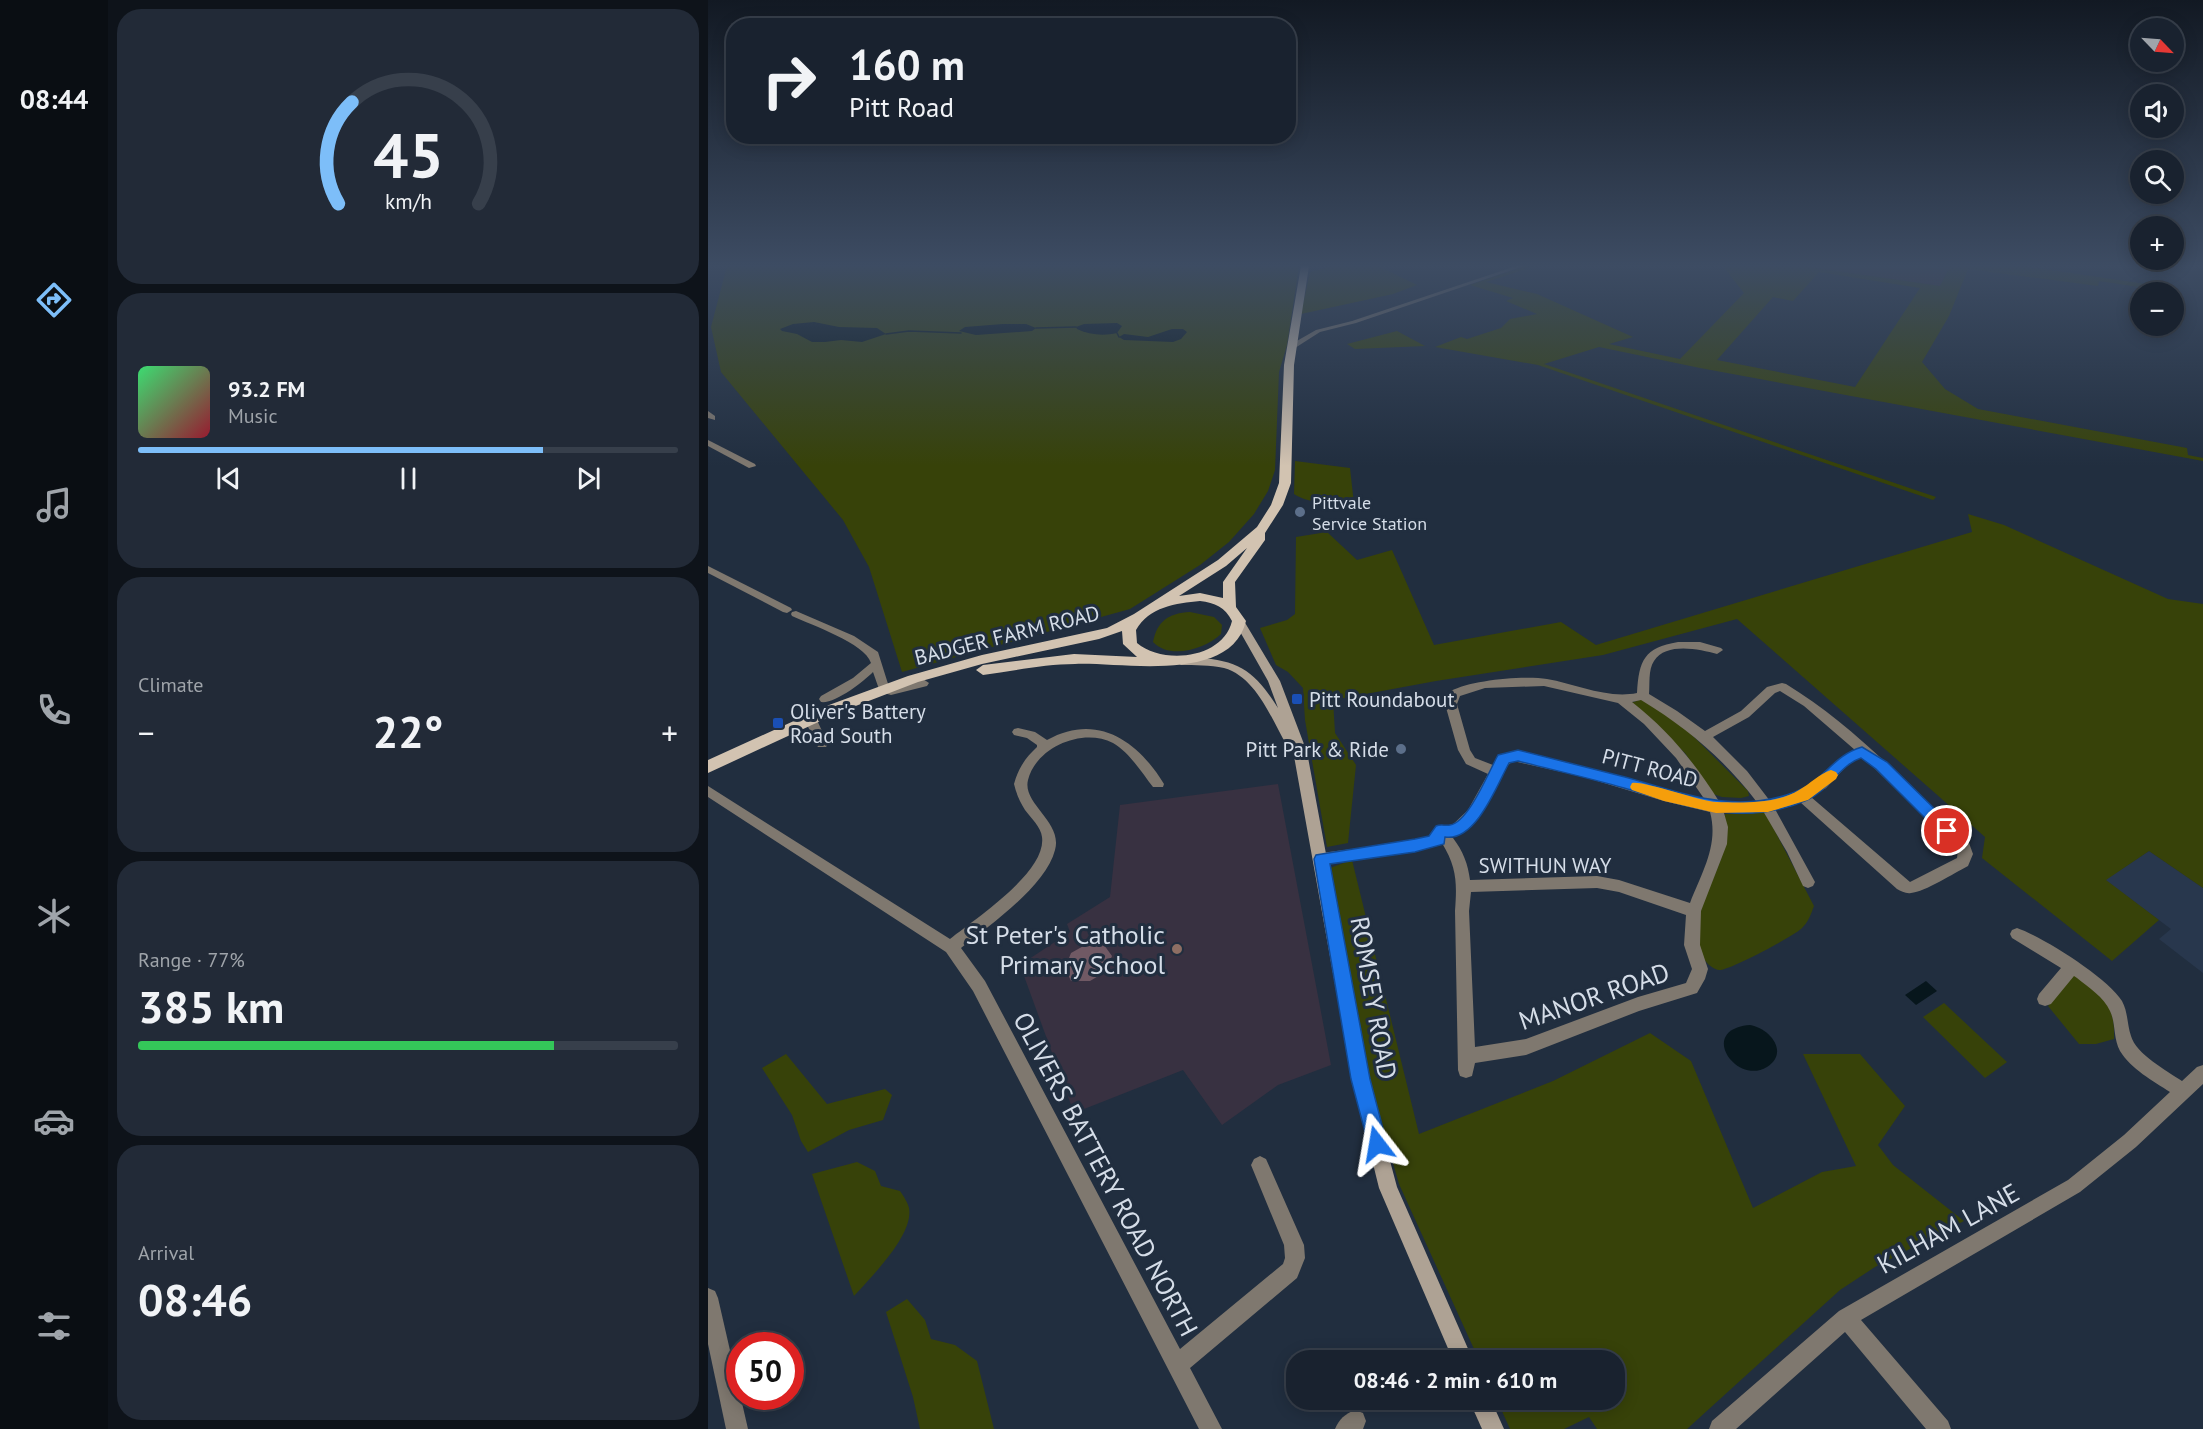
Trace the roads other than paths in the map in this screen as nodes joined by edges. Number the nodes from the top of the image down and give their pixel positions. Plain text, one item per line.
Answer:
1 (1295, 332) edge
2 (1315, 333) edge
3 (1292, 346) junction
4 (710, 445) edge
5 (752, 466) dead end
6 (1262, 529) junction
7 (708, 569) edge
8 (1230, 606) junction
9 (1142, 613) junction
10 (1239, 621) junction
11 (1717, 650) dead end
12 (1169, 661) junction
13 (877, 663) junction
14 (923, 683) junction
15 (884, 689) junction
16 (1643, 696) junction
17 (825, 699) dead end
18 (1622, 700) junction
19 (810, 720) junction
20 (1018, 732) dead end
21 (1705, 736) junction
22 (822, 744) dead end
23 (1043, 748) junction
24 (1862, 752) junction
25 (708, 767) edge
26 (1496, 772) junction
27 (1303, 773) junction
28 (1158, 784) dead end
29 (708, 790) edge
30 (1802, 796) junction
31 (1768, 806) junction
32 (1716, 808) junction
33 (1446, 838) junction
34 (1322, 859) junction
35 (1808, 882) dead end
36 (1464, 886) junction
37 (1694, 911) junction
38 (2016, 934) dead end
39 (951, 947) junction
40 (2071, 968) junction
41 (2045, 999) dead end
42 (2203, 1073) edge
43 (2182, 1091) junction
44 (1260, 1165) dead end
45 (708, 1298) edge
46 (1846, 1318) junction
47 (1459, 1350) edge
48 (1177, 1365) junction
49 (1484, 1410) edge
50 (737, 1429) edge
51 (1211, 1429) edge
52 (1493, 1429) edge
53 (1719, 1429) edge
54 (1940, 1429) edge

1 - 3 main road
2 - 3 street
3 - 6 main road
4 - 5 street
6 - 8 main road
6 - 9 main road
7 - 13 street
8 - 9 main road
8 - 10 main road
9 - 12 main road
9 - 15 main road, BADGER FARM ROAD
10 - 12 main road
10 - 27 main road, ROMSEY ROAD
11 - 16 street
12 - 14 main road, BADGER FARM ROAD
12 - 27 main road, ROMSEY ROAD
13 - 15 street
13 - 17 street
14 - 15 street, BADGER FARM ROAD
14 - 19 main road, BADGER FARM ROAD
15 - 19 main road, BADGER FARM ROAD
16 - 18 street
16 - 21 street
18 - 26 street
18 - 32 street
19 - 22 street
19 - 25 main road, BADGER FARM ROAD
20 - 23 street
21 - 24 street
21 - 31 street
23 - 28 street
23 - 39 street
24 - 30 street, PITT ROAD
24 - 30 street
26 - 32 street, PITT ROAD
26 - 33 street, PITT ROAD
27 - 34 main road, ROMSEY ROAD
29 - 39 street, OLIVERS BATTERY ROAD NORTH
30 - 31 street, PITT ROAD
31 - 32 street, PITT ROAD
31 - 35 street
32 - 37 street, MANOR ROAD
33 - 34 street, PITT ROAD
33 - 36 street, MANOR ROAD
34 - 47 main road, ROMSEY ROAD
36 - 37 street, SWITHUN WAY
36 - 37 street, MANOR ROAD
38 - 40 street
39 - 48 street, OLIVERS BATTERY ROAD NORTH
40 - 41 street
40 - 43 street
42 - 43 street, KILHAM LANE
43 - 46 street, KILHAM LANE
44 - 48 street
45 - 50 street
46 - 53 street, KILHAM LANE
46 - 54 street
48 - 51 street, OLIVERS BATTERY ROAD NORTH
49 - 52 main road

